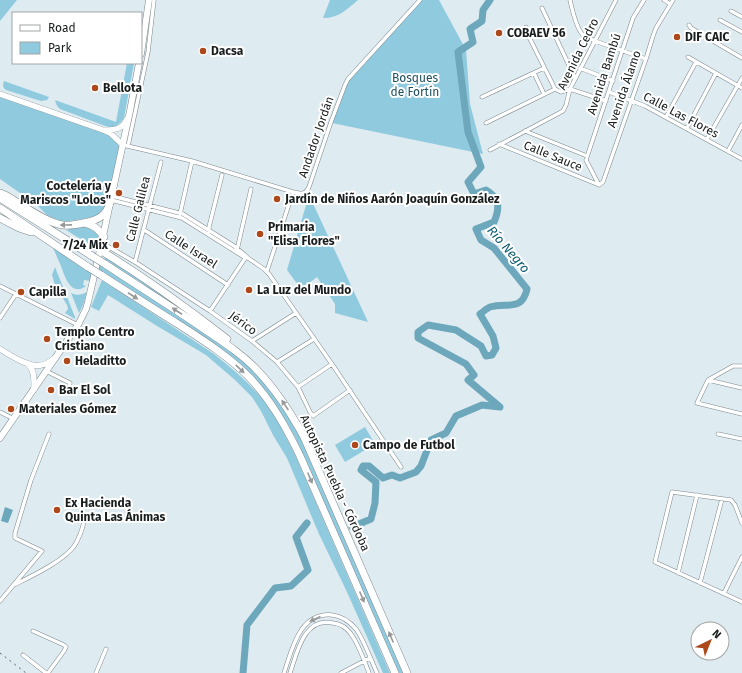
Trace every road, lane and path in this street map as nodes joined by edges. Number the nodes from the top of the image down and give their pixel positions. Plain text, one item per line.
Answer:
1 (149, 0) edge
2 (154, 0) edge
3 (420, 0) edge
4 (570, 0) edge
5 (616, 0) edge
6 (644, 0) edge
7 (664, 0) edge
8 (673, 0) edge
9 (670, 4) junction
10 (542, 8) dead end
11 (731, 10) dead end
12 (742, 17) edge
13 (720, 20) dead end
14 (689, 25) dead end
15 (742, 26) edge
16 (526, 27) dead end
17 (741, 32) edge
18 (595, 41) junction
19 (142, 47) edge
20 (622, 51) junction
21 (688, 57) dead end
22 (742, 58) edge
23 (646, 59) junction
24 (696, 62) junction
25 (139, 64) edge
26 (544, 68) junction
27 (580, 68) junction
28 (534, 73) junction
29 (716, 73) junction
30 (575, 78) junction
31 (742, 78) edge
32 (613, 81) junction
33 (740, 87) edge
34 (555, 89) junction
35 (570, 89) junction
36 (609, 92) junction
37 (0, 94) edge
38 (544, 94) junction
39 (482, 97) dead end
40 (631, 100) junction
41 (606, 101) junction
42 (130, 111) junction
43 (666, 117) junction
44 (486, 123) dead end
45 (742, 125) edge
46 (687, 128) junction
47 (103, 130) junction
48 (525, 130) junction
49 (707, 139) junction
50 (500, 144) junction
51 (126, 145) junction
52 (490, 150) dead end
53 (728, 151) junction
54 (587, 156) junction
55 (742, 159) edge
56 (192, 161) junction
57 (161, 162) dead end
58 (222, 175) dead end
59 (599, 185) junction
60 (251, 188) dead end
61 (293, 192) junction
62 (0, 193) edge
63 (0, 198) edge
64 (111, 200) junction
65 (0, 208) edge
66 (150, 208) junction
67 (180, 215) junction
68 (0, 218) edge
69 (84, 223) junction
70 (143, 230) junction
71 (209, 230) junction
72 (39, 234) junction
73 (208, 235) junction
74 (102, 243) junction
75 (237, 250) junction
76 (247, 258) junction
77 (135, 262) junction
78 (267, 272) junction
79 (228, 285) junction
80 (0, 286) edge
81 (16, 294) junction
82 (210, 311) junction
83 (296, 313) junction
84 (0, 318) edge
85 (78, 325) junction
86 (314, 339) junction
87 (252, 341) junction
88 (0, 349) edge
89 (243, 357) junction
90 (55, 358) junction
91 (277, 362) junction
92 (28, 364) junction
93 (332, 364) junction
94 (742, 366) edge
95 (46, 371) junction
96 (708, 380) junction
97 (298, 387) junction
98 (742, 388) edge
99 (34, 389) junction
100 (350, 390) junction
101 (68, 391) dead end
102 (0, 412) edge
103 (742, 414) edge
104 (14, 419) junction
105 (49, 434) dead end
106 (718, 434) dead end
107 (0, 438) edge
108 (742, 439) edge
109 (401, 467) dead end
110 (697, 495) junction
111 (722, 499) junction
112 (84, 522) dead end
113 (742, 523) edge
114 (742, 557) edge
115 (678, 573) junction
116 (700, 583) junction
117 (12, 587) junction
118 (724, 593) junction
119 (0, 601) edge
120 (742, 602) edge
121 (33, 630) dead end
122 (106, 649) dead end
123 (23, 655) dead end
124 (370, 658) junction
125 (364, 661) junction
126 (47, 673) edge
127 (96, 673) edge
128 (284, 673) edge
129 (290, 673) edge
130 (341, 673) edge
131 (369, 673) edge
132 (377, 673) edge
133 (395, 673) edge
134 (407, 673) edge

1 - 19 main road
2 - 51 street
3 - 61 street, Andador Jordán
4 - 18 street
5 - 18 street, Avenida Cedro
6 - 20 street, Avenida Bambú
7 - 9 street
8 - 9 street, Avenida Álamo
9 - 23 street, Avenida Álamo
10 - 30 street
11 - 12 street
13 - 17 street
14 - 22 street
15 - 17 street
16 - 26 street
18 - 20 street
18 - 27 street, Avenida Cedro
20 - 23 street
20 - 32 street, Avenida Bambú
21 - 24 street
23 - 40 street, Avenida Álamo
24 - 29 street
24 - 43 street
25 - 42 main road
26 - 28 street
26 - 34 street
27 - 30 street, Avenida Cedro
27 - 32 street
28 - 38 street
28 - 39 street
29 - 33 street
29 - 46 street
30 - 35 street, Avenida Cedro
31 - 33 street
32 - 36 street, Avenida Bambú
33 - 49 street
34 - 35 street
34 - 38 street
35 - 41 street
35 - 48 street, Avenida Cedro
36 - 40 street, Calle Las Flores
36 - 41 street, Avenida Bambú
37 - 47 street
38 - 44 street
40 - 43 street, Calle Las Flores
40 - 59 street, Avenida Álamo
41 - 54 street, Avenida Bambú
42 - 47 street
42 - 51 main road
43 - 46 street, Calle Las Flores
45 - 53 street
46 - 49 street, Calle Las Flores
47 - 51 street
48 - 50 street
48 - 54 street
49 - 53 street, Calle Las Flores
50 - 52 street
50 - 59 street, Calle Sauce
51 - 56 street, Andador Jordán
51 - 64 main road
53 - 55 street, Calle Las Flores
54 - 59 street
56 - 61 street, Andador Jordán
56 - 67 street
57 - 66 street, Calle Galilea
58 - 71 street
60 - 75 street
61 - 78 street
69 -> 62 highway
89 -> 63 highway, Autopista Puebla - Córdoba, bridge
64 - 66 street
64 - 69 highway
64 - 74 main road
65 - 72 highway, Autopista Puebla - Córdoba
66 - 67 street
66 - 70 street, Calle Galilea
67 - 71 street
67 - 73 street
68 - 72 highway
69 - 74 highway
70 - 77 street, Calle Galilea
70 - 79 street, Calle Israel
71 - 73 street
71 - 75 street
72 -> 133 highway, Autopista Puebla - Córdoba, bridge
73 - 75 street
74 - 77 street, Jérico
74 - 85 main road
74 - 89 highway
75 - 76 street
76 - 78 street
76 - 79 street
77 - 82 street, Jérico
78 - 83 street
79 - 82 street
80 - 81 street
81 - 84 street
81 - 85 street
82 - 87 street, Jérico
83 - 86 street
83 - 87 street
85 - 90 main road
86 - 91 street
86 - 93 street
87 - 91 street, Jérico
88 - 92 street
134 -> 89 highway, Autopista Puebla - Córdoba
90 - 92 street
90 - 95 main road
91 - 97 street, Jérico
92 - 99 street
93 - 97 street
93 - 100 street
94 - 96 street
95 - 99 main road
95 - 101 street
96 - 98 street
96 - 103 street
97 - 100 street, Jérico
99 - 104 main road
100 - 109 street
102 - 104 street
104 - 107 main road
105 - 117 street
106 - 108 street
110 - 111 street
110 - 115 street
110 - 115 street
111 - 113 street
111 - 116 street
112 - 117 street
114 - 118 street
115 - 116 street
116 - 118 street
117 - 119 street
118 - 120 street
121 - 126 street
122 - 127 street
123 - 126 street
124 - 125 street
124 -> 128 street
124 - 132 street
125 - 129 street
125 - 130 street
125 - 131 street

